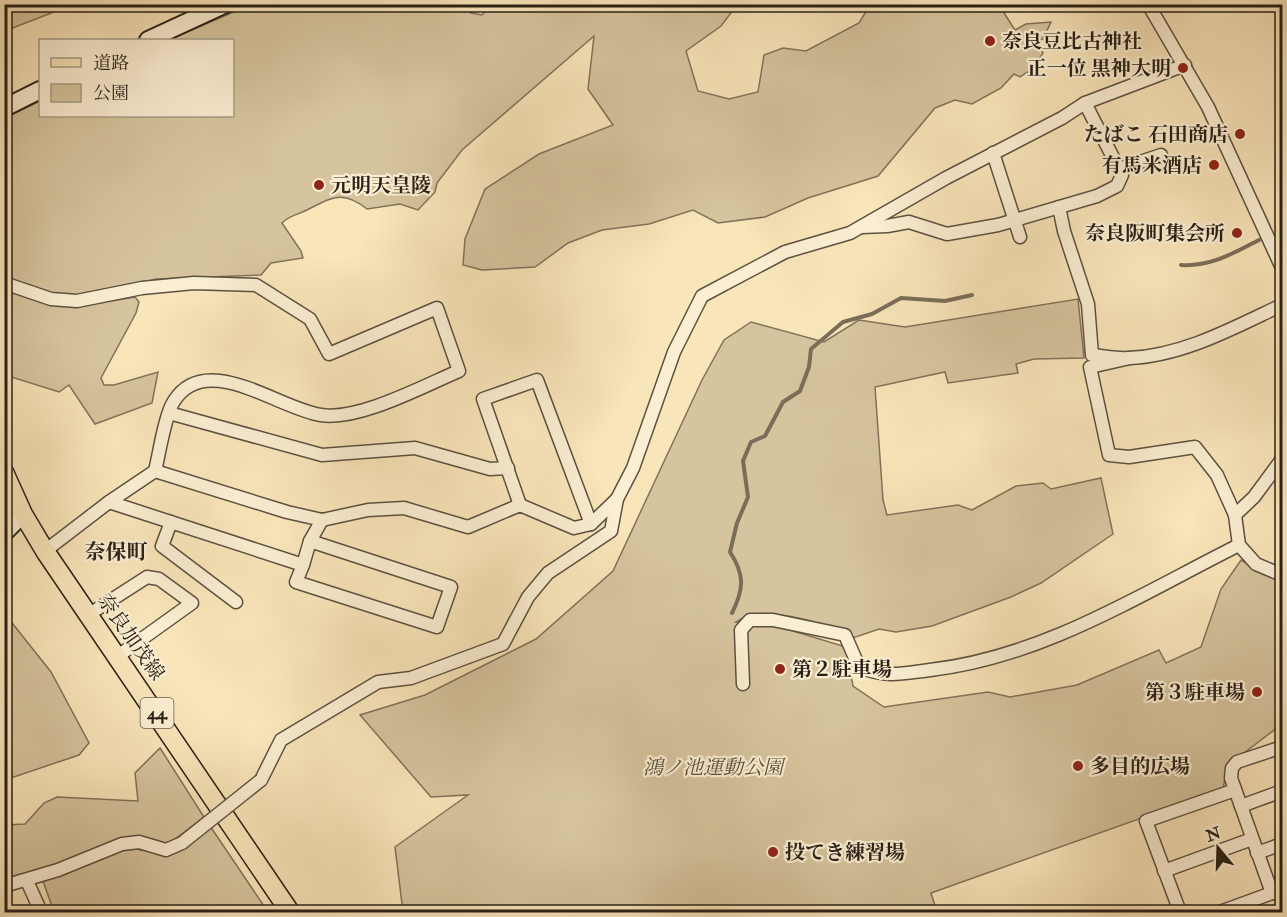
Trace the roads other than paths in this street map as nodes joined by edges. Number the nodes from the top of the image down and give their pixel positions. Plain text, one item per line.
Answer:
1 (226, 4) edge
2 (1153, 6) edge
3 (150, 39) edge
4 (1185, 65) junction
5 (39, 90) edge
6 (1085, 103) junction
7 (4, 108) edge
8 (993, 153) junction
9 (1161, 155) dead end
10 (1119, 169) junction
11 (1059, 207) junction
12 (1015, 220) junction
13 (861, 227) junction
14 (1020, 237) dead end
15 (1282, 268) edge
16 (4, 283) edge
17 (1282, 305) edge
18 (1130, 358) junction
19 (169, 413) junction
20 (1282, 459) edge
21 (508, 468) junction
22 (155, 471) junction
23 (4, 472) edge
24 (617, 499) junction
25 (109, 502) junction
26 (520, 505) junction
27 (23, 514) junction
28 (1235, 515) junction
29 (322, 520) junction
30 (171, 522) junction
31 (591, 524) junction
32 (4, 533) edge
33 (310, 541) junction
34 (1239, 545) junction
35 (45, 551) junction
36 (303, 565) junction
37 (1282, 575) edge
38 (236, 602) dead end
39 (88, 615) junction
40 (117, 656) junction
41 (743, 684) dead end
42 (1282, 747) edge
43 (1235, 790) junction
44 (1282, 791) edge
45 (1241, 806) junction
46 (1252, 838) junction
47 (1282, 844) edge
48 (1257, 853) junction
49 (1164, 871) junction
50 (27, 881) junction
51 (4, 886) edge
52 (1277, 894) edge
53 (41, 912) edge
54 (290, 912) edge
55 (1180, 912) edge
56 (1220, 912) edge

1 - 3 street
2 - 4 street
4 - 6 street
4 - 15 street
5 - 7 street
6 - 8 street
6 - 10 street
8 - 12 street
8 - 13 street
9 - 10 street
10 - 11 street
11 - 12 street
11 - 18 street
12 - 13 street
12 - 14 street
13 - 24 street
16 - 19 street
17 - 18 street
18 - 28 street
19 - 21 street
19 - 22 street
20 - 28 street
21 - 26 street
21 - 31 street
22 - 25 street
22 - 29 street
23 - 27 main road, 奈良加茂線 / 44
24 - 31 street
24 - 50 street, bridge
25 - 30 street
25 - 35 street
26 - 29 street
26 - 31 street
27 - 32 street
27 - 35 main road, 奈良加茂線 / 44
28 - 34 street
29 - 33 street
30 - 36 street
30 - 38 street
33 - 36 street
33 - 36 street
34 - 37 street
34 - 41 street
35 - 39 main road, 奈良加茂線 / 44
39 - 40 main road, 奈良加茂線 / 44
39 - 40 street
40 - 54 main road, 奈良加茂線 / 44
42 - 43 street
43 - 45 street
43 - 49 street
44 - 45 street
45 - 46 street
46 - 48 street
46 - 49 street
47 - 48 street
48 - 52 street
49 - 55 street
50 - 51 street
50 - 53 street
52 - 56 street

